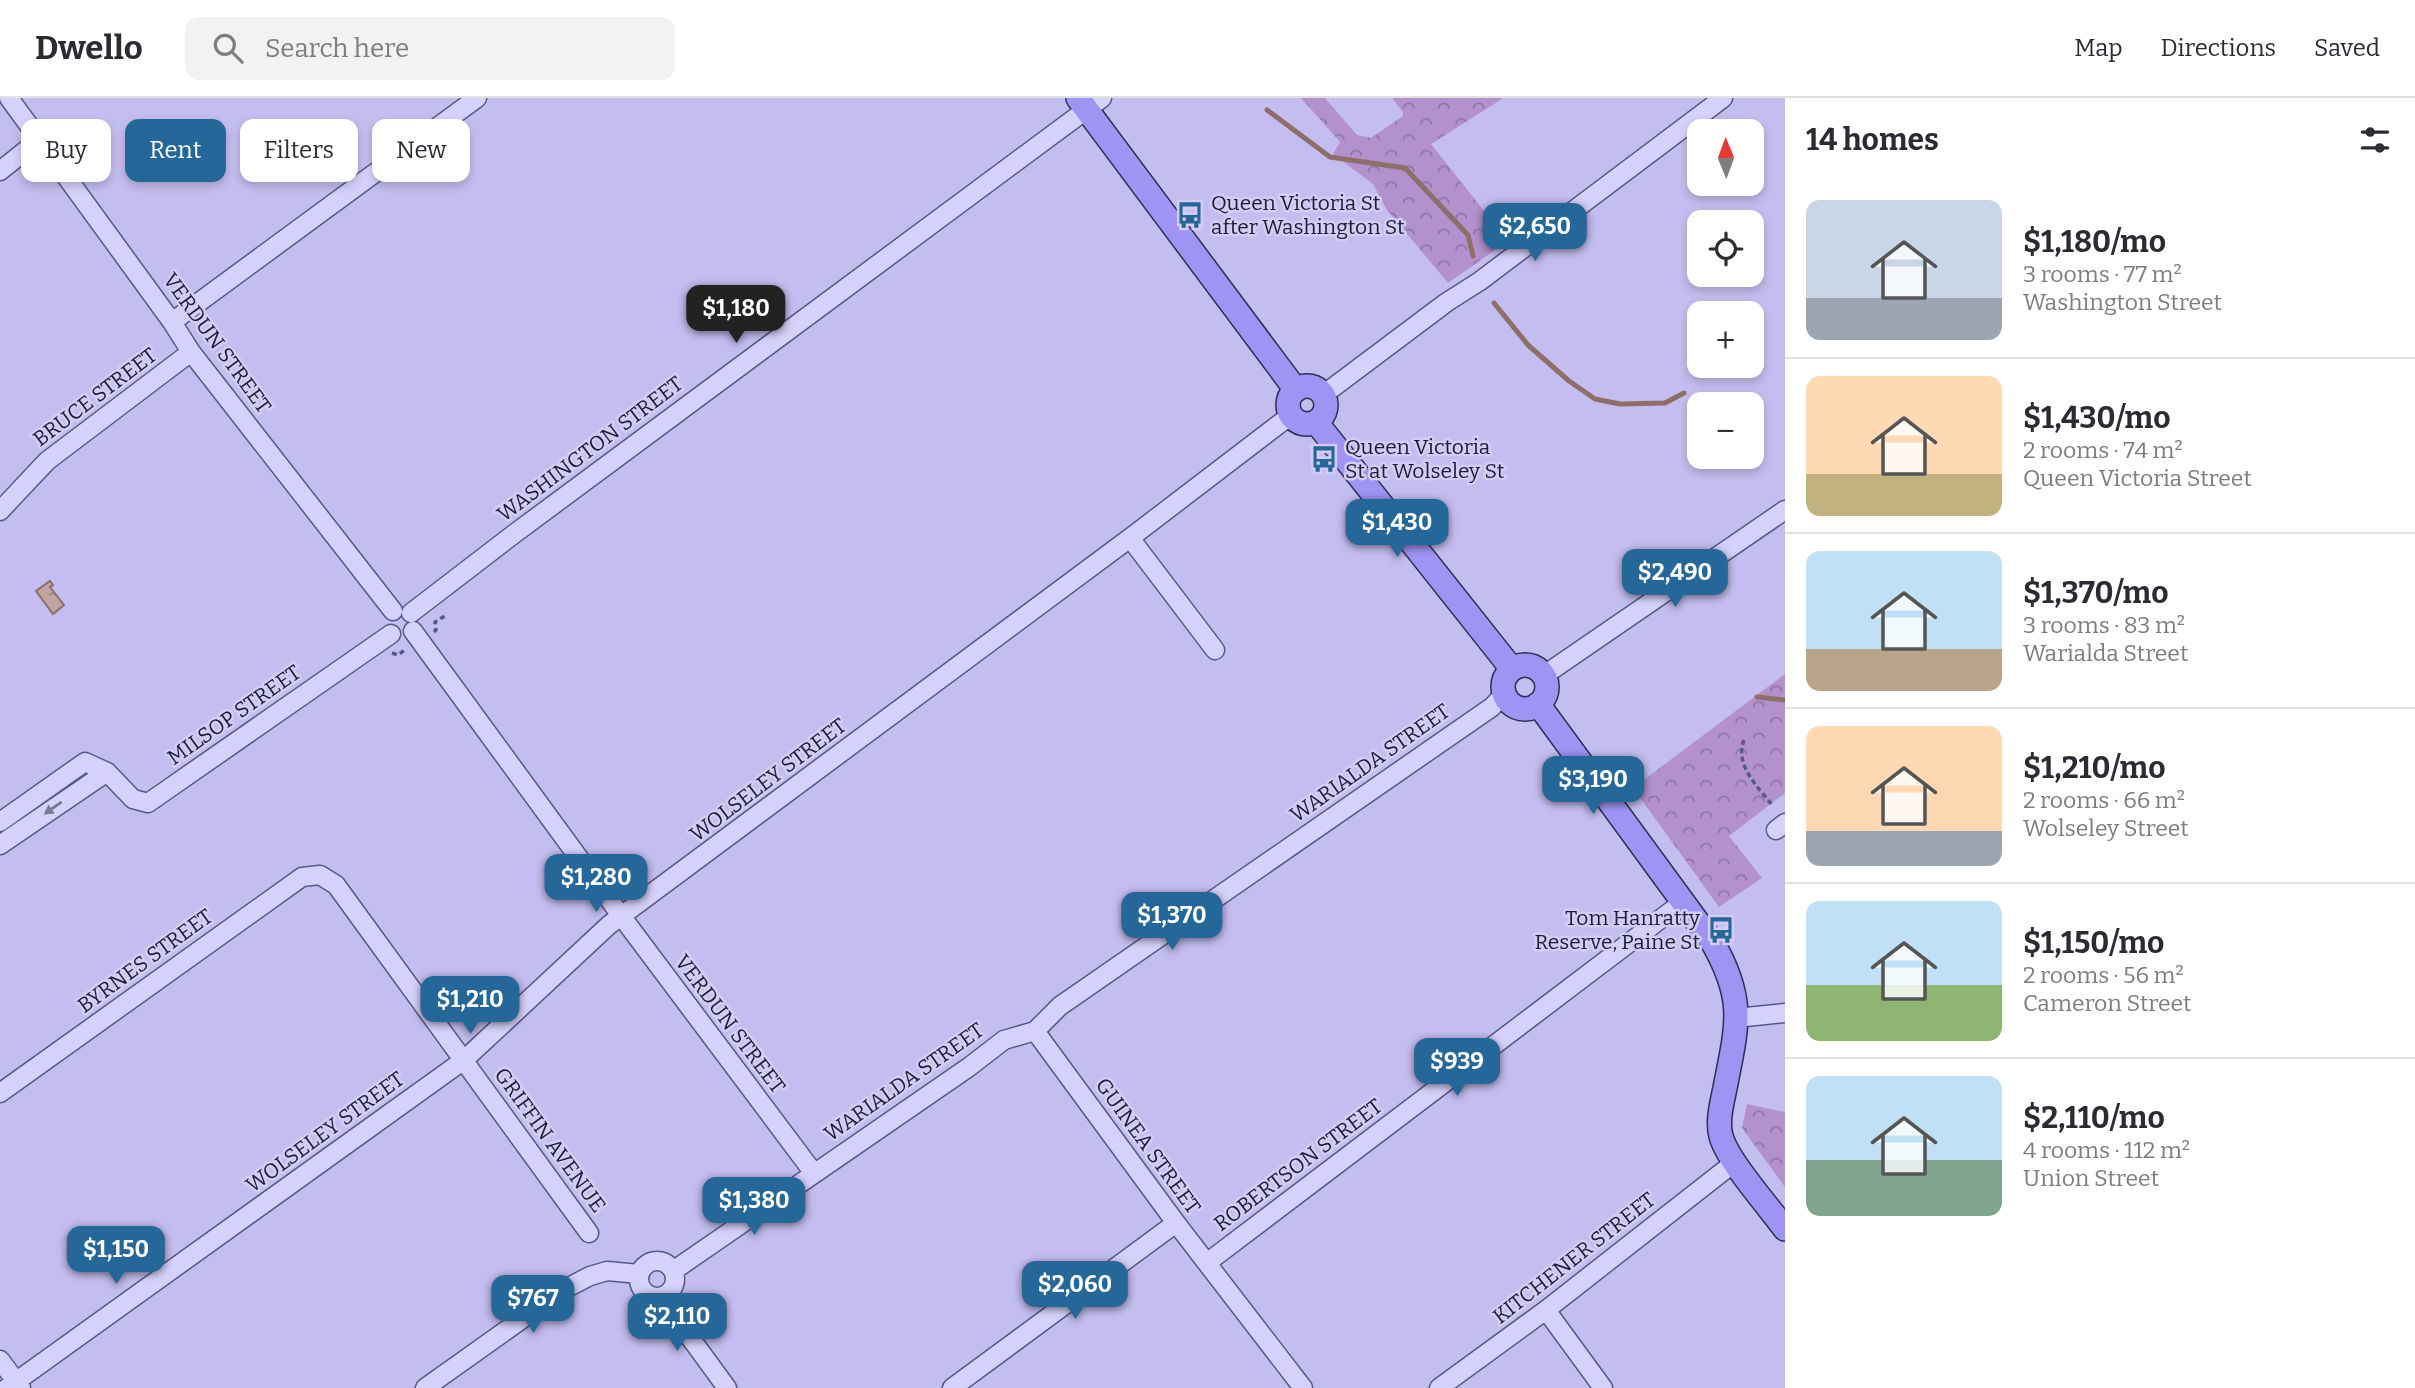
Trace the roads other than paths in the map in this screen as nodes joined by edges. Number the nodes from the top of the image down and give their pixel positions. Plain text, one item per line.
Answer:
1 (9, 98) edge
2 (477, 98) edge
3 (1723, 98) edge
4 (1089, 102) edge
5 (25, 119) edge
6 (21, 154) edge
7 (0, 171) edge
8 (71, 182) edge
9 (172, 321) junction
10 (191, 352) junction
11 (1296, 390) junction
12 (1323, 395) junction
13 (1291, 415) junction
14 (1316, 422) junction
15 (1785, 510) edge
16 (0, 511) edge
17 (1130, 538) junction
18 (406, 618) junction
19 (1215, 650) dead end
20 (1512, 669) junction
21 (1543, 676) junction
22 (1504, 694) junction
23 (1538, 704) junction
24 (107, 772) junction
25 (0, 822) edge
26 (0, 845) edge
27 (320, 875) joint
28 (1683, 902) junction
29 (622, 917) junction
30 (1785, 1013) edge
31 (1736, 1018) junction
32 (1035, 1031) junction
33 (464, 1060) junction
34 (0, 1093) edge
35 (1735, 1162) junction
36 (813, 1172) junction
37 (1176, 1223) junction
38 (1785, 1229) edge
39 (589, 1233) dead end
40 (1208, 1262) junction
41 (673, 1271) junction
42 (639, 1273) junction
43 (663, 1296) junction
44 (1546, 1310) junction
45 (0, 1360) edge
46 (15, 1386) edge
47 (425, 1388) edge
48 (727, 1388) edge
49 (952, 1388) edge
50 (1303, 1388) edge
51 (1439, 1388) edge
52 (1603, 1388) edge

1 - 5 street, VERDUN STREET
2 - 9 street
3 - 12 street
4 - 11 main road
4 - 18 street, WASHINGTON STREET
6 - 7 street
8 - 9 street, VERDUN STREET
9 - 10 street, VERDUN STREET
10 - 16 street, BRUCE STREET
10 - 18 street, VERDUN STREET
11 - 12 main road
11 - 13 main road
12 - 14 main road
13 - 14 main road
13 - 17 street, WOLSELEY STREET
14 - 20 main road
15 - 21 street
17 - 19 street
17 - 29 street, WOLSELEY STREET
18 - 24 street, MILSOP STREET
18 - 29 street, VERDUN STREET
20 - 21 main road
20 - 22 main road
21 - 23 main road
22 - 23 main road
22 - 32 street, WARIALDA STREET
23 - 28 main road
24 - 25 street
24 -> 26 street
27 - 33 street, GRIFFIN AVENUE
27 - 34 street, BYRNES STREET
28 - 31 main road
28 - 40 street, ROBERTSON STREET
29 - 33 street, WOLSELEY STREET
29 - 36 street, VERDUN STREET
30 - 31 street
31 - 35 main road
32 - 36 street, WARIALDA STREET
32 - 37 street, GUINEA STREET
33 - 39 street, GRIFFIN AVENUE
33 - 46 street, WOLSELEY STREET
35 - 38 main road
35 - 44 street, KITCHENER STREET
36 - 41 street, WARIALDA STREET
37 - 40 street, GUINEA STREET
37 - 49 street
40 - 50 street, GUINEA STREET
41 - 42 street
41 - 43 street
42 - 43 street
42 - 47 street
43 - 48 street
44 - 51 street, KITCHENER STREET
44 - 52 street
45 - 46 street

